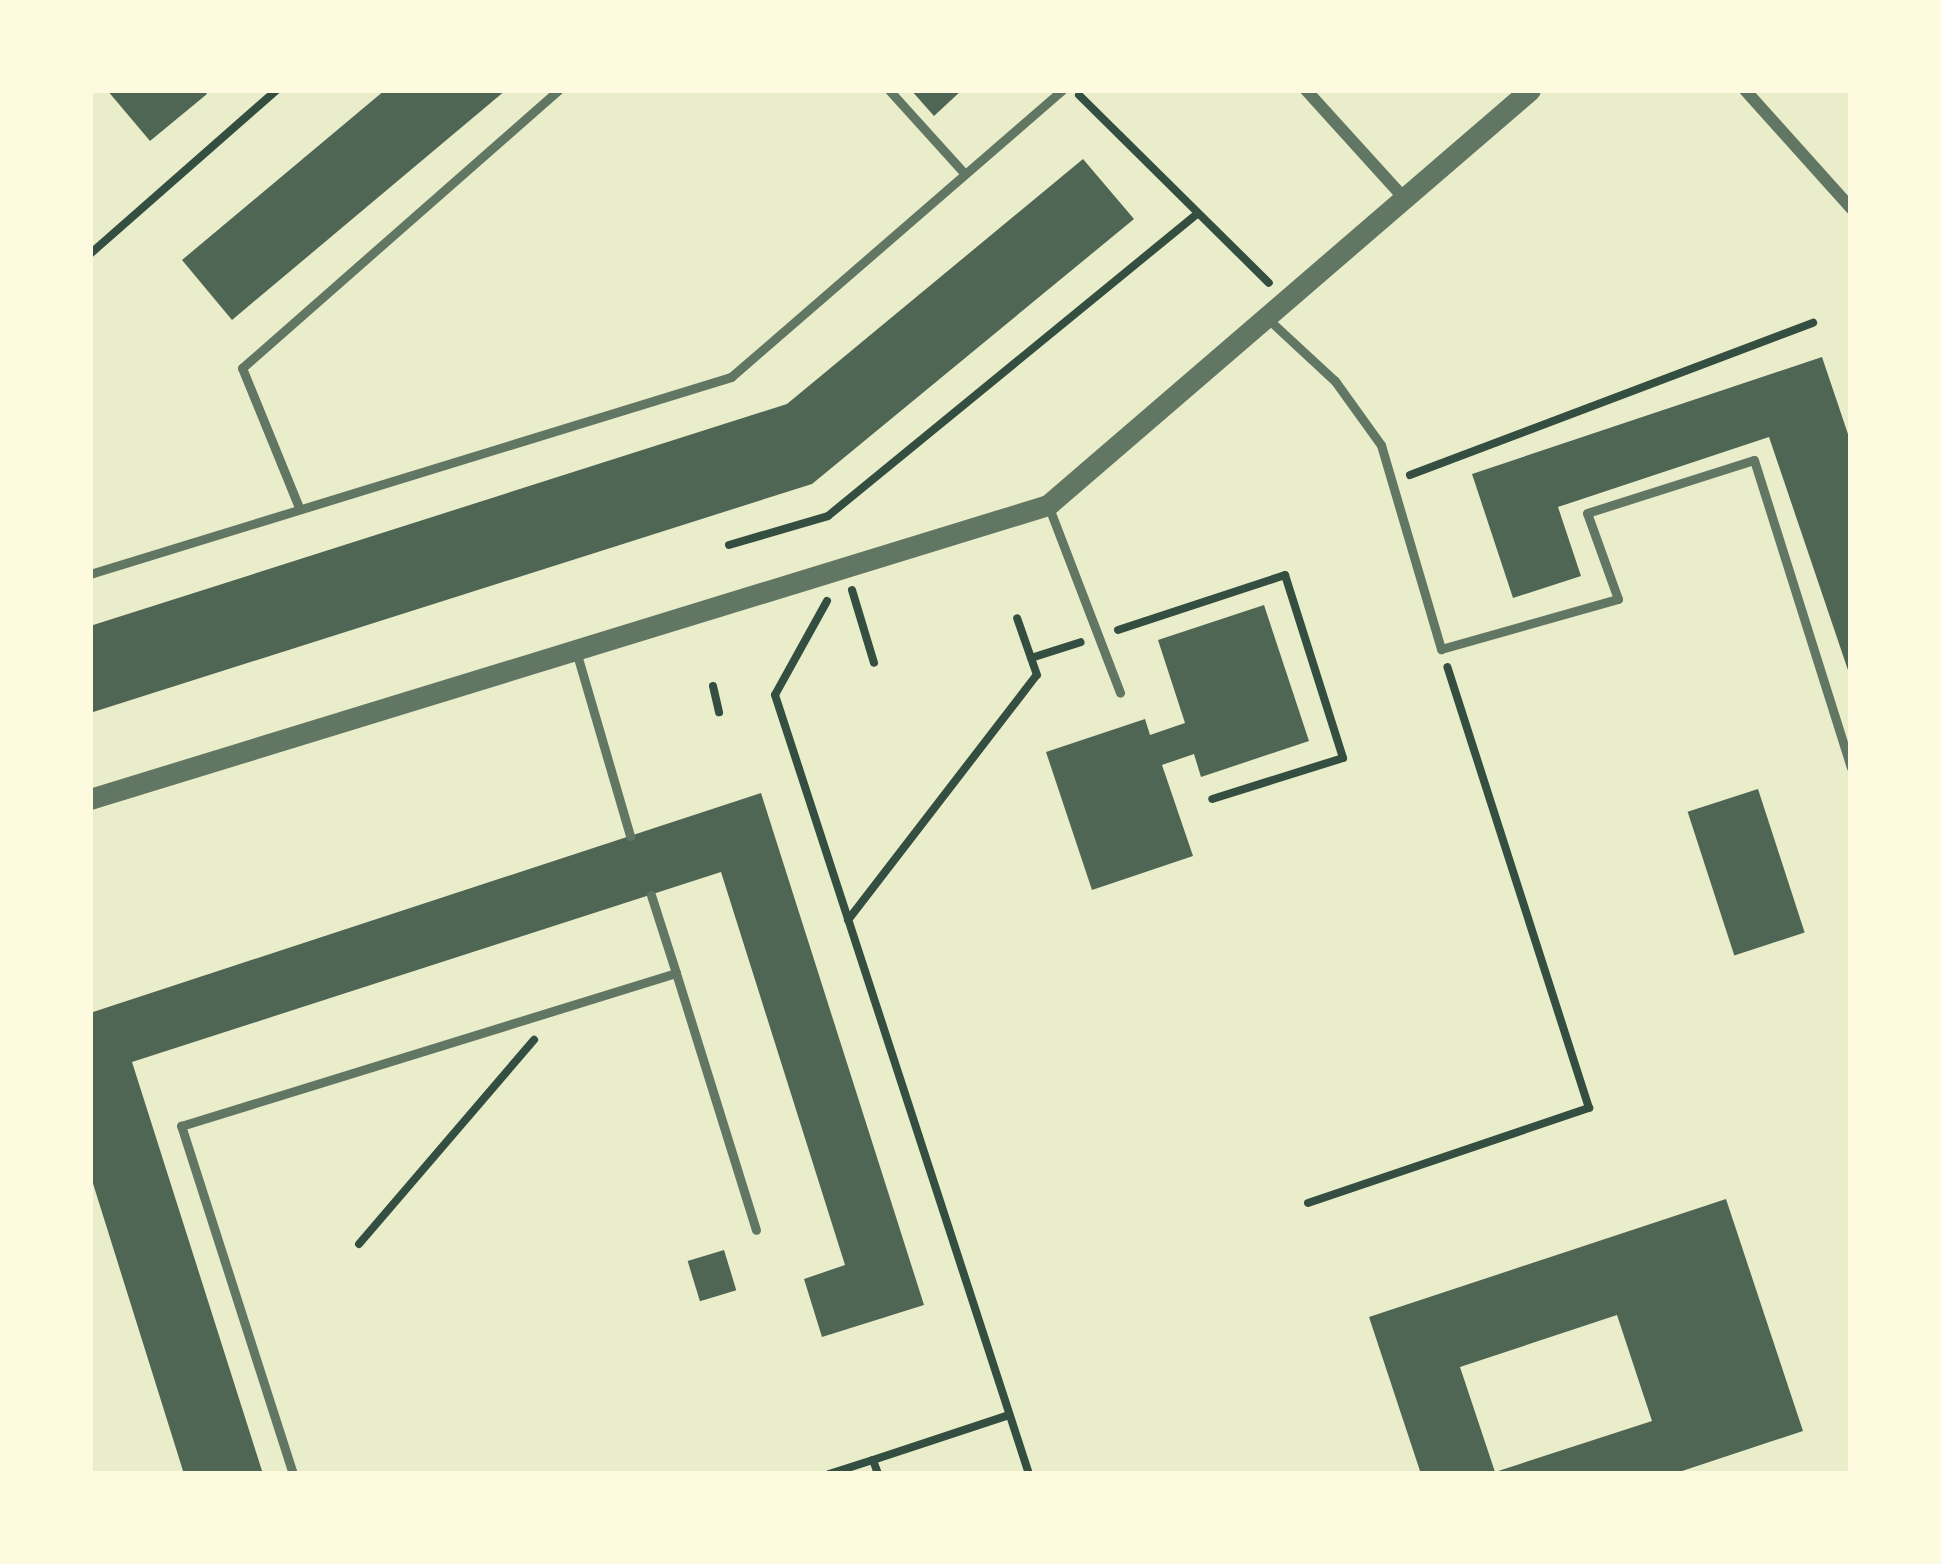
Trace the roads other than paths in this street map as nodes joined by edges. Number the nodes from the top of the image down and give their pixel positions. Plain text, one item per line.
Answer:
1 (559, 90) edge
2 (889, 90) edge
3 (1062, 90) edge
4 (1306, 90) edge
5 (1530, 90) edge
6 (1745, 90) edge
7 (964, 173) junction
8 (1405, 199) junction
9 (1851, 208) edge
10 (1268, 319) junction
11 (298, 505) junction
12 (1048, 505) junction
13 (90, 574) edge
14 (575, 650) junction
15 (1120, 693) dead end
16 (1851, 767) edge
17 (90, 799) edge
18 (631, 836) dead end
19 (651, 895) dead end
20 (676, 973) junction
21 (756, 1230) dead end
22 (293, 1474) edge

1 - 11 lane
2 - 7 lane
3 - 7 lane
4 - 8 street
5 - 8 street
6 - 9 street
7 - 11 lane
8 - 10 street
10 - 12 street
10 - 16 lane
11 - 13 lane
12 - 14 street
12 - 15 lane
14 - 17 street
14 - 18 lane
19 - 20 lane
20 - 21 lane
20 - 22 lane

